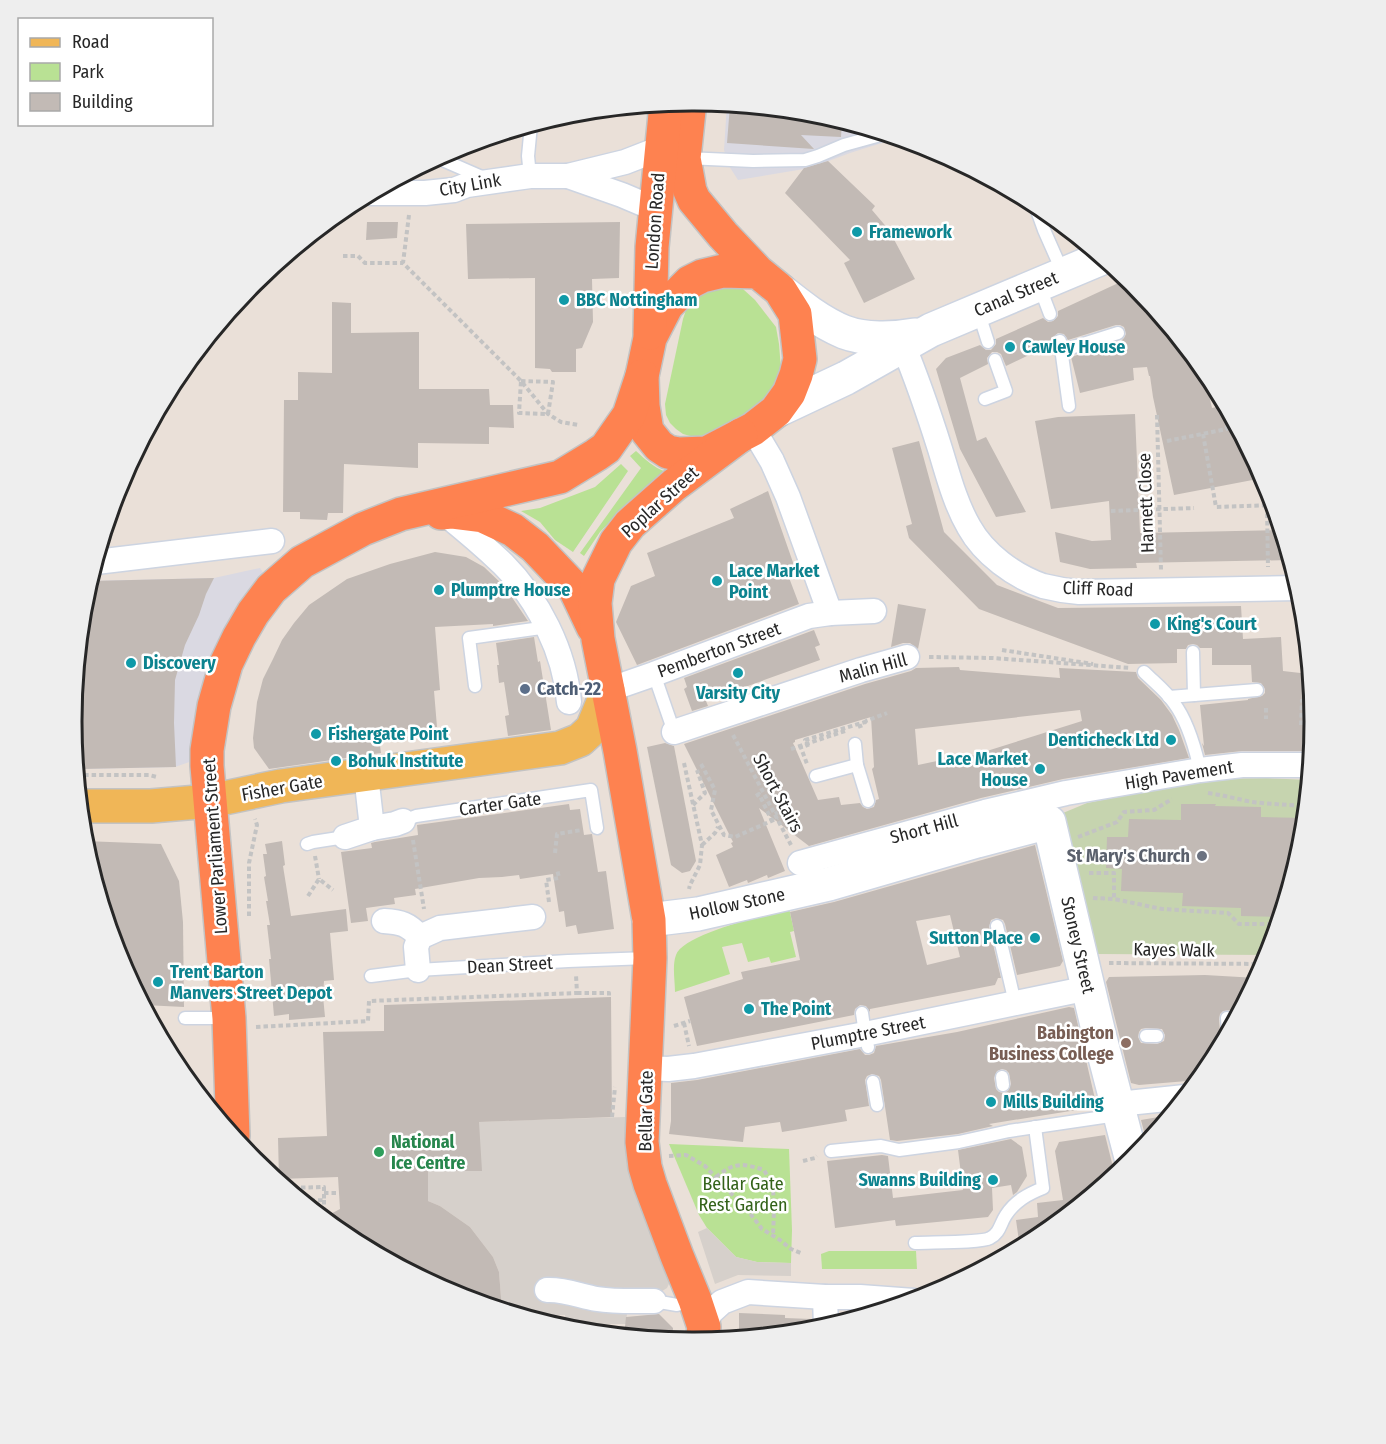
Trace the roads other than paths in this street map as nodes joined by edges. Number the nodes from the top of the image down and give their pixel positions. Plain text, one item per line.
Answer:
1 (687, 111) edge
2 (667, 112) edge
3 (530, 134) edge
4 (870, 138) edge
5 (673, 153) junction
6 (449, 163) edge
7 (530, 176) junction
8 (568, 176) junction
9 (490, 181) junction
10 (388, 193) edge
11 (655, 209) junction
12 (1041, 220) edge
13 (1095, 262) edge
14 (769, 281) junction
15 (1051, 291) junction
16 (978, 310) junction
17 (1118, 333) dead end
18 (650, 338) junction
19 (917, 338) junction
20 (988, 342) dead end
21 (995, 360) dead end
22 (642, 376) junction
23 (985, 399) dead end
24 (1069, 406) dead end
25 (756, 425) junction
26 (444, 513) junction
27 (400, 514) junction
28 (272, 541) dead end
29 (104, 561) edge
30 (1289, 588) edge
31 (874, 612) dead end
32 (830, 613) junction
33 (548, 627) junction
34 (598, 639) junction
35 (1193, 652) dead end
36 (907, 657) road end
37 (1144, 672) dead end
38 (654, 674) junction
39 (475, 686) dead end
40 (608, 690) junction
41 (1257, 690) dead end
42 (1194, 695) junction
43 (1169, 697) junction
44 (569, 702) dead end
45 (675, 732) joint
46 (855, 744) dead end
47 (857, 765) junction
48 (1302, 765) edge
49 (366, 775) junction
50 (816, 776) dead end
51 (1200, 781) junction
52 (210, 801) junction
53 (868, 801) dead end
54 (89, 806) edge
55 (1057, 819) junction
56 (372, 828) junction
57 (597, 828) dead end
58 (408, 830) joint
59 (345, 837) joint
60 (307, 844) dead end
61 (883, 855) junction
62 (800, 863) road end
63 (533, 917) road end
64 (649, 920) junction
65 (384, 921) dead end
66 (997, 926) dead end
67 (423, 935) junction
68 (650, 958) junction
69 (418, 970) junction
70 (371, 976) dead end
71 (1086, 976) junction
72 (1015, 1003) junction
73 (185, 1018) dead end
74 (229, 1018) junction
75 (646, 1068) junction
76 (873, 1082) dead end
77 (1173, 1099) edge
78 (877, 1105) dead end
79 (1119, 1109) junction
80 (233, 1123) edge
81 (1035, 1127) junction
82 (1129, 1150) edge
83 (831, 1151) dead end
84 (915, 1243) dead end
85 (547, 1290) dead end
86 (825, 1297) junction
87 (890, 1300) edge
88 (654, 1301) joint
89 (826, 1318) edge
90 (700, 1323) edge

1 - 5 highway, London Road
2 - 5 highway, London Road
3 - 7 lane
4 - 5 lane
5 - 8 street, City Link
5 - 11 highway, London Road
5 - 14 highway, London Road
6 - 9 lane
7 - 8 street, City Link
7 - 9 street, City Link
8 - 11 street, City Link
9 - 10 street, City Link
11 - 18 highway, London Road
12 - 15 lane
13 - 15 street, Canal Street
14 - 18 highway
14 - 19 street, Canal Street
14 - 25 highway
15 - 16 street, Canal Street
16 - 19 street, Canal Street
16 - 20 lane
17 - 24 lane
18 - 22 highway
19 - 25 street, Canal Street
19 - 30 street, Cliff Road
21 - 23 lane
22 - 25 highway
22 - 27 highway, Lower Parliament Street
25 - 32 street
25 - 34 highway, Poplar Street
26 - 27 highway
26 - 33 street
26 - 34 highway
27 - 52 highway, Lower Parliament Street
28 - 29 street
31 - 32 street, Pemberton Street
32 - 38 street, Pemberton Street
33 - 39 lane
33 - 44 street
34 - 40 highway, Poplar Street
35 - 42 lane
36 - 45 street, Malin Hill
37 - 43 lane
38 - 40 street, Pemberton Street
38 - 45 lane
40 - 49 main road, Fisher Gate
40 - 64 highway
41 - 42 lane
42 - 43 lane
43 - 51 lane
46 - 47 lane
47 - 50 lane
47 - 53 lane
48 - 51 street, High Pavement
49 - 52 main road, Fisher Gate
49 - 56 street
51 - 55 street, High Pavement
52 - 54 main road, Fisher Gate
52 - 74 highway, Lower Parliament Street
55 - 61 street, Hollow Stone
55 - 61 street, Short Hill
55 - 71 street, Stoney Street
56 - 58 street, Carter Gate
56 - 59 street, Carter Gate
57 - 58 lane, Carter Gate
59 - 60 lane, Carter Gate
61 - 62 street, Short Hill
61 - 64 street, Hollow Stone
63 - 67 street
64 - 68 highway, Bellar Gate
65 - 67 street
66 - 72 lane
67 - 69 street
68 - 69 lane, Dean Street
68 - 75 highway, Bellar Gate
69 - 70 lane, Dean Street
71 - 72 street, Plumptre Street
71 - 79 street, Stoney Street
72 - 75 street, Plumptre Street
73 - 74 lane
74 - 80 highway, Lower Parliament Street
75 - 90 highway, Bellar Gate
76 - 78 lane
77 - 79 street
79 - 81 lane
79 - 82 street, Stoney Street
81 - 83 lane
81 - 84 lane
85 - 88 street
86 - 87 street
86 - 89 street
86 - 90 street
88 - 90 lane

